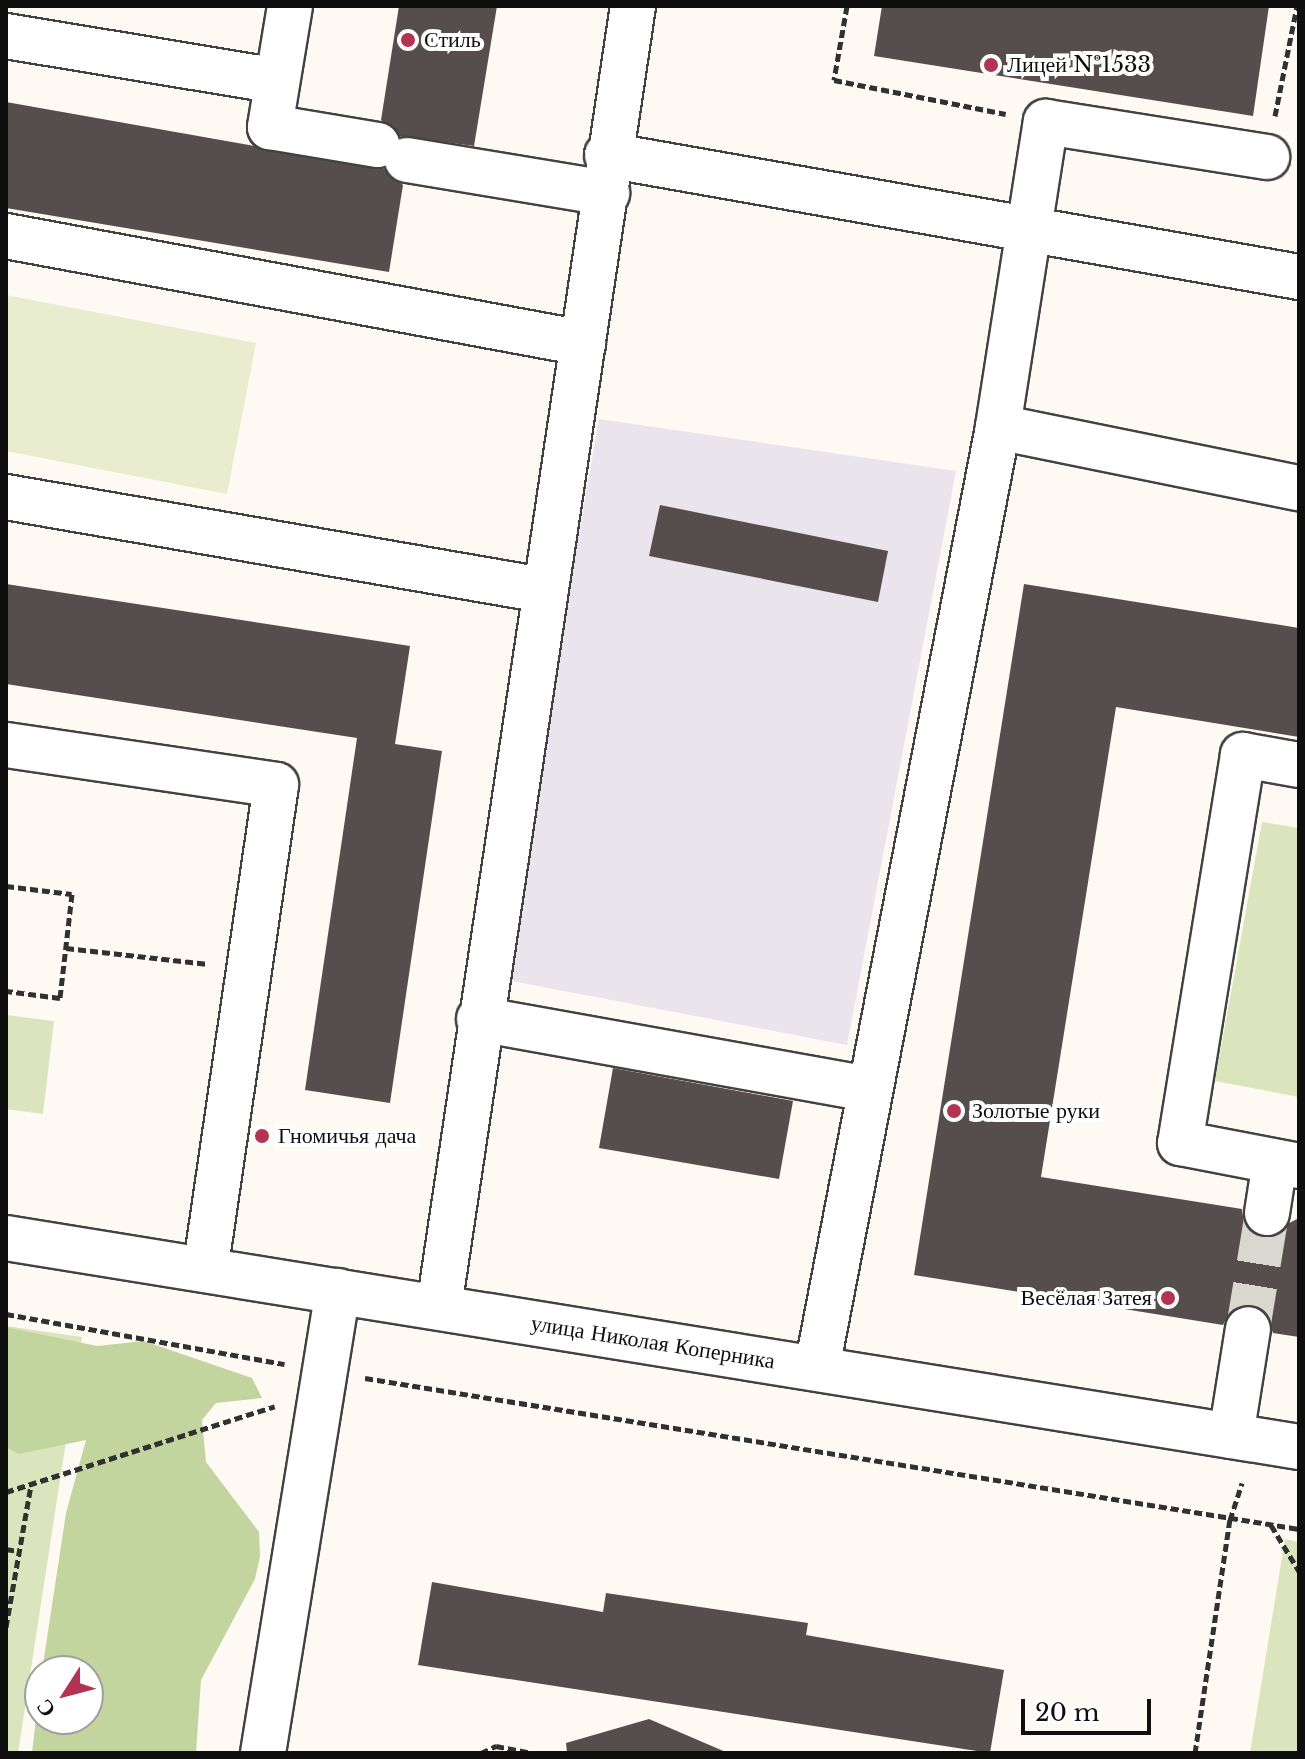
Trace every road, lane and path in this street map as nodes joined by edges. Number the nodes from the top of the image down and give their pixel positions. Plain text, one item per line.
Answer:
1 (290, 6) edge
2 (633, 6) edge
3 (847, 6) edge
4 (1297, 6) edge
5 (6, 36) edge
6 (277, 81) junction
7 (1046, 122) junction
8 (1267, 157) joint
9 (607, 174) junction
10 (1031, 228) junction
11 (6, 236) edge
12 (1299, 277) edge
13 (583, 343) junction
14 (998, 427) junction
15 (1299, 488) edge
16 (6, 497) edge
17 (543, 590) junction
18 (6, 745) edge
19 (1299, 765) edge
20 (6, 886) edge
21 (66, 948) junction
22 (249, 969) junction
23 (6, 991) edge
24 (479, 1019) junction
25 (869, 1089) junction
26 (1287, 1164) edge
27 (1267, 1213) tunnel mouth
28 (6, 1238) edge
29 (205, 1270) junction
30 (338, 1291) junction
31 (439, 1307) junction
32 (6, 1314) edge
33 (1248, 1329) tunnel mouth
34 (817, 1368) junction
35 (324, 1371) junction
36 (1244, 1438) junction
37 (1299, 1447) edge
38 (31, 1485) junction
39 (6, 1492) edge
40 (1230, 1520) junction
41 (1271, 1525) junction
42 (1299, 1529) edge
43 (6, 1549) edge
44 (17, 1551) junction
45 (1299, 1571) edge
46 (6, 1627) edge
47 (263, 1753) edge
48 (481, 1753) edge
49 (533, 1753) edge
50 (1195, 1753) edge

1 - 6 street
2 - 9 street
3 - 7 path
4 - 8 path
5 - 6 street
6 - 9 street
7 - 8 street
7 - 10 street
9 - 10 street
9 - 13 street
10 - 12 street
10 - 14 street
11 - 13 street
13 - 17 street
14 - 15 street
14 - 25 street
16 - 17 street
17 - 24 street
18 - 22 street
19 - 26 street
20 - 21 path
21 - 22 path
21 - 23 path
22 - 29 street
24 - 25 street
24 - 31 street
25 - 34 street
26 - 27 street
28 - 29 street, улица Николая Коперника
29 - 30 street, улица Николая Коперника
30 - 31 street, улица Николая Коперника
30 - 35 street
31 - 34 street, улица Николая Коперника
32 - 35 path
33 - 36 street
34 - 36 street, улица Николая Коперника
35 - 38 path
35 - 40 path
35 - 47 street
36 - 37 street, улица Николая Коперника
36 - 40 path
38 - 39 path
38 - 44 path
40 - 41 path
40 - 50 path
41 - 42 path
41 - 45 path
43 - 44 path
44 - 46 path
48 - 49 path

